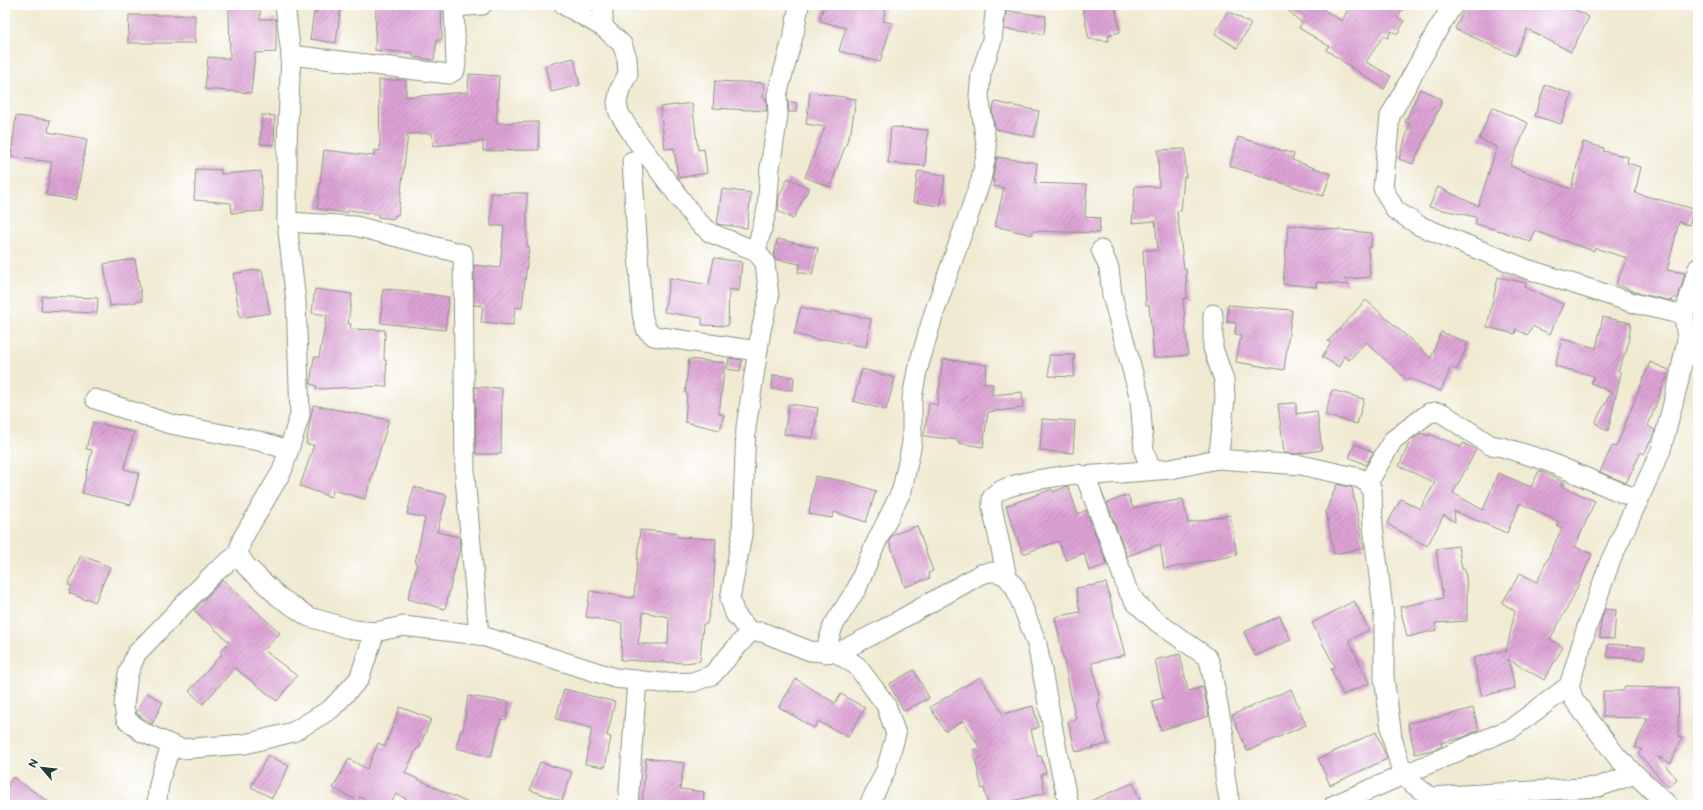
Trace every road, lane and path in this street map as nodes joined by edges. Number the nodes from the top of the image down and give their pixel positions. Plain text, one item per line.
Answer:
1 (285, 5) edge
2 (482, 5) edge
3 (564, 5) edge
4 (603, 5) edge
5 (799, 5) edge
6 (996, 5) edge
7 (1453, 5) edge
8 (454, 6) edge
9 (603, 27) junction
10 (291, 55) junction
11 (632, 161) dead end
12 (287, 222) junction
13 (1101, 250) dead end
14 (756, 251) junction
15 (1698, 268) edge
16 (1213, 314) dead end
17 (1684, 316) junction
18 (1693, 340) edge
19 (758, 351) junction
20 (95, 399) dead end
21 (289, 450) junction
22 (1216, 459) junction
23 (1151, 470) junction
24 (1083, 476) junction
25 (1368, 483) junction
26 (1639, 500) junction
27 (238, 554) junction
28 (1008, 577) junction
29 (376, 632) junction
30 (750, 632) junction
31 (479, 635) junction
32 (831, 653) junction
33 (637, 680) junction
34 (1569, 686) junction
35 (172, 745) junction
36 (1635, 774) junction
37 (1403, 776) junction
38 (157, 805) edge
39 (628, 805) edge
40 (869, 805) edge
41 (1069, 805) edge
42 (1230, 805) edge
43 (1334, 805) edge
44 (1668, 805) edge

1 - 10 street
2 - 8 street
3 - 9 street
4 - 9 street
5 - 14 street
6 - 32 street
7 - 17 street
8 - 10 street
9 - 14 street
10 - 12 street
11 - 19 street
12 - 21 street
12 - 31 street
13 - 23 street
14 - 19 street
15 - 17 street
16 - 22 street
17 - 18 street
18 - 26 street
19 - 30 street
20 - 21 street
21 - 27 street
22 - 23 street
22 - 25 street
23 - 24 street
24 - 28 street
24 - 42 street
25 - 26 street
25 - 37 street
26 - 34 street
27 - 29 street
27 - 35 street
28 - 32 street
28 - 41 street
29 - 31 street
29 - 35 street
30 - 32 street
30 - 33 street
31 - 33 street
32 - 40 street
33 - 39 street
34 - 36 street
34 - 37 street
35 - 38 street
36 - 37 street
36 - 44 street
37 - 43 street

